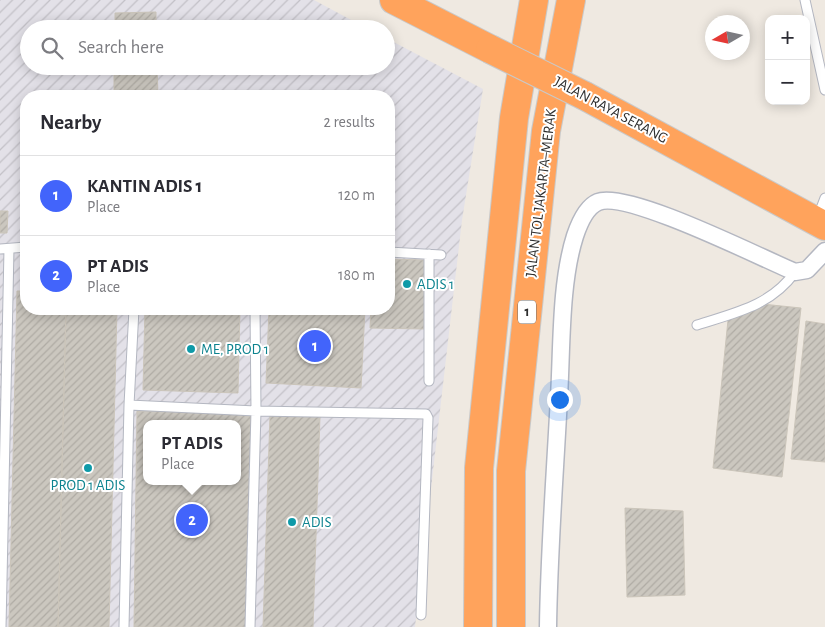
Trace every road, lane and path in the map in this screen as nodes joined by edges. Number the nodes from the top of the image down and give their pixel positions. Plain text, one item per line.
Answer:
1 (394, 0) edge
2 (534, 0) edge
3 (571, 0) edge
4 (805, 0) edge
5 (825, 90) edge
6 (822, 215) edge
7 (20, 248) edge
8 (5, 249) edge
9 (825, 251) edge
10 (395, 252) edge
11 (430, 254) junction
12 (441, 255) dead end
13 (795, 272) junction
14 (134, 315) edge
15 (255, 315) edge
16 (697, 325) dead end
17 (430, 382) dead end
18 (129, 405) junction
19 (256, 411) junction
20 (2, 447) edge
21 (421, 615) dead end
22 (1, 627) edge
23 (124, 627) edge
24 (250, 627) edge
25 (478, 627) edge
26 (511, 627) edge
27 (548, 627) edge

1 - 6 highway, JALAN RAYA SERANG, bridge
2 - 25 highway, 1
3 - 26 highway, JALAN TOL JAKARTA–MERAK / 1
4 - 5 lane
7 - 8 lane
8 - 20 lane
9 - 13 street
10 - 11 lane
11 - 12 lane
11 - 17 lane
13 - 16 lane
13 - 27 street
14 - 18 lane
15 - 19 lane
18 - 19 lane
18 - 23 lane
19 - 21 lane
19 - 24 lane
20 - 22 lane

